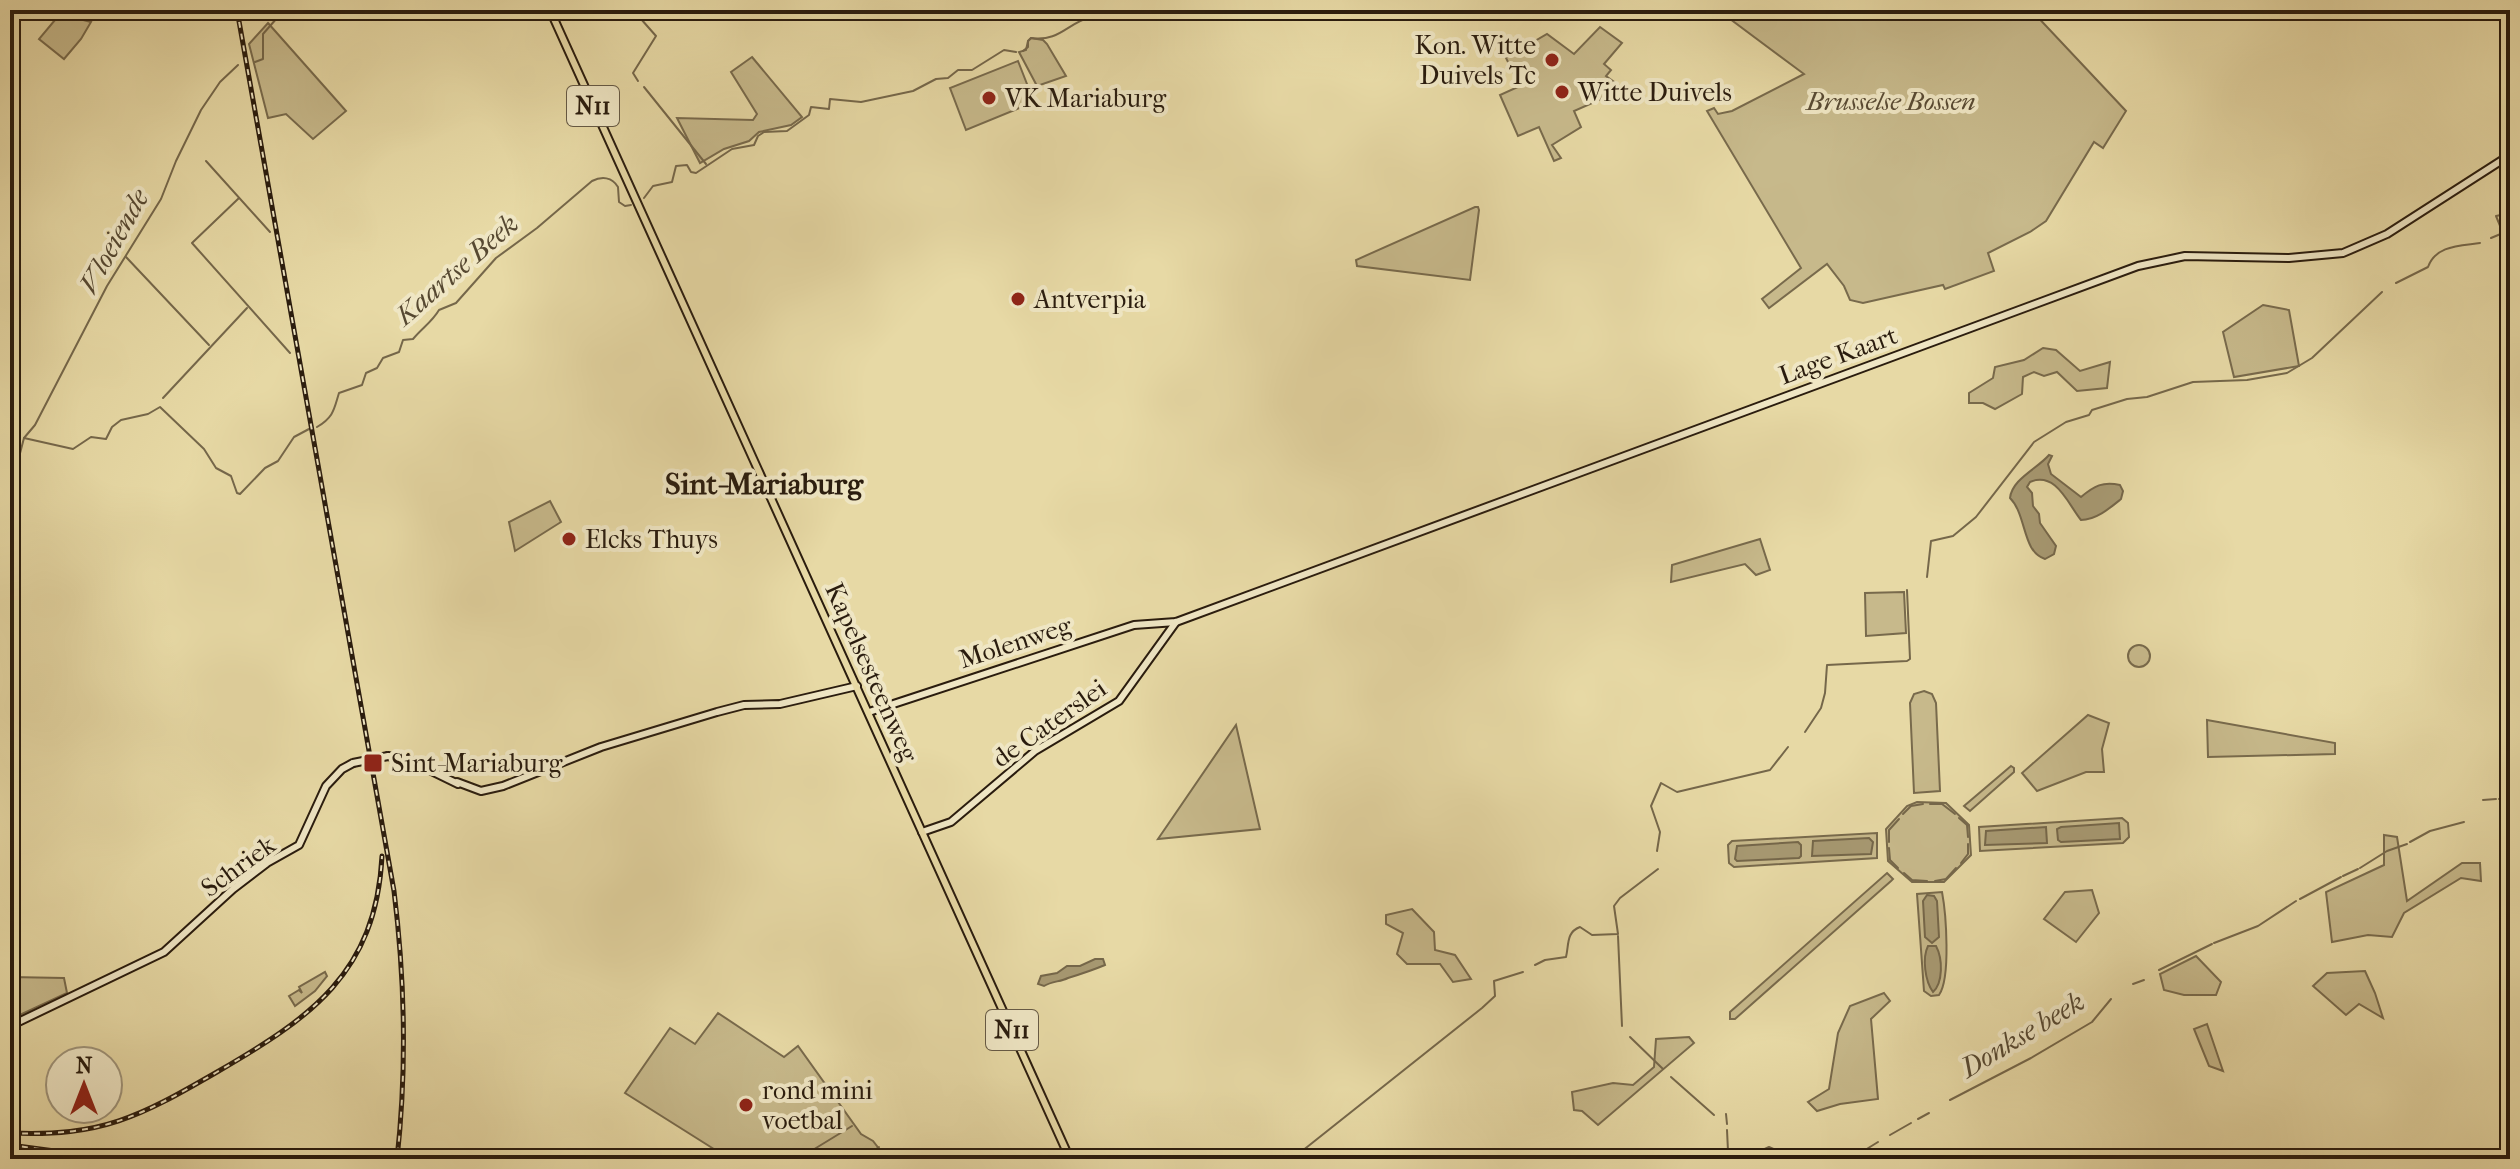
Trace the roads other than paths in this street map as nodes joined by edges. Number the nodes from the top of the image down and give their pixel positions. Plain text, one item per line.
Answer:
1 (550, 10) edge
2 (2510, 155) edge
3 (1176, 622) junction
4 (857, 686) junction
5 (869, 712) junction
6 (922, 832) junction
7 (10, 1026) edge
8 (1070, 1159) edge

1 - 4 main road, Kapelsesteenweg / N11
2 - 3 street, Lage Kaart
3 - 5 street, Molenweg
3 - 6 street, de Caterslei
4 - 5 main road, Kapelsesteenweg / N11
4 - 7 street, Schriek, bridge
5 - 6 main road, Kapelsesteenweg / N11
6 - 8 main road, Kapelsesteenweg / N11

